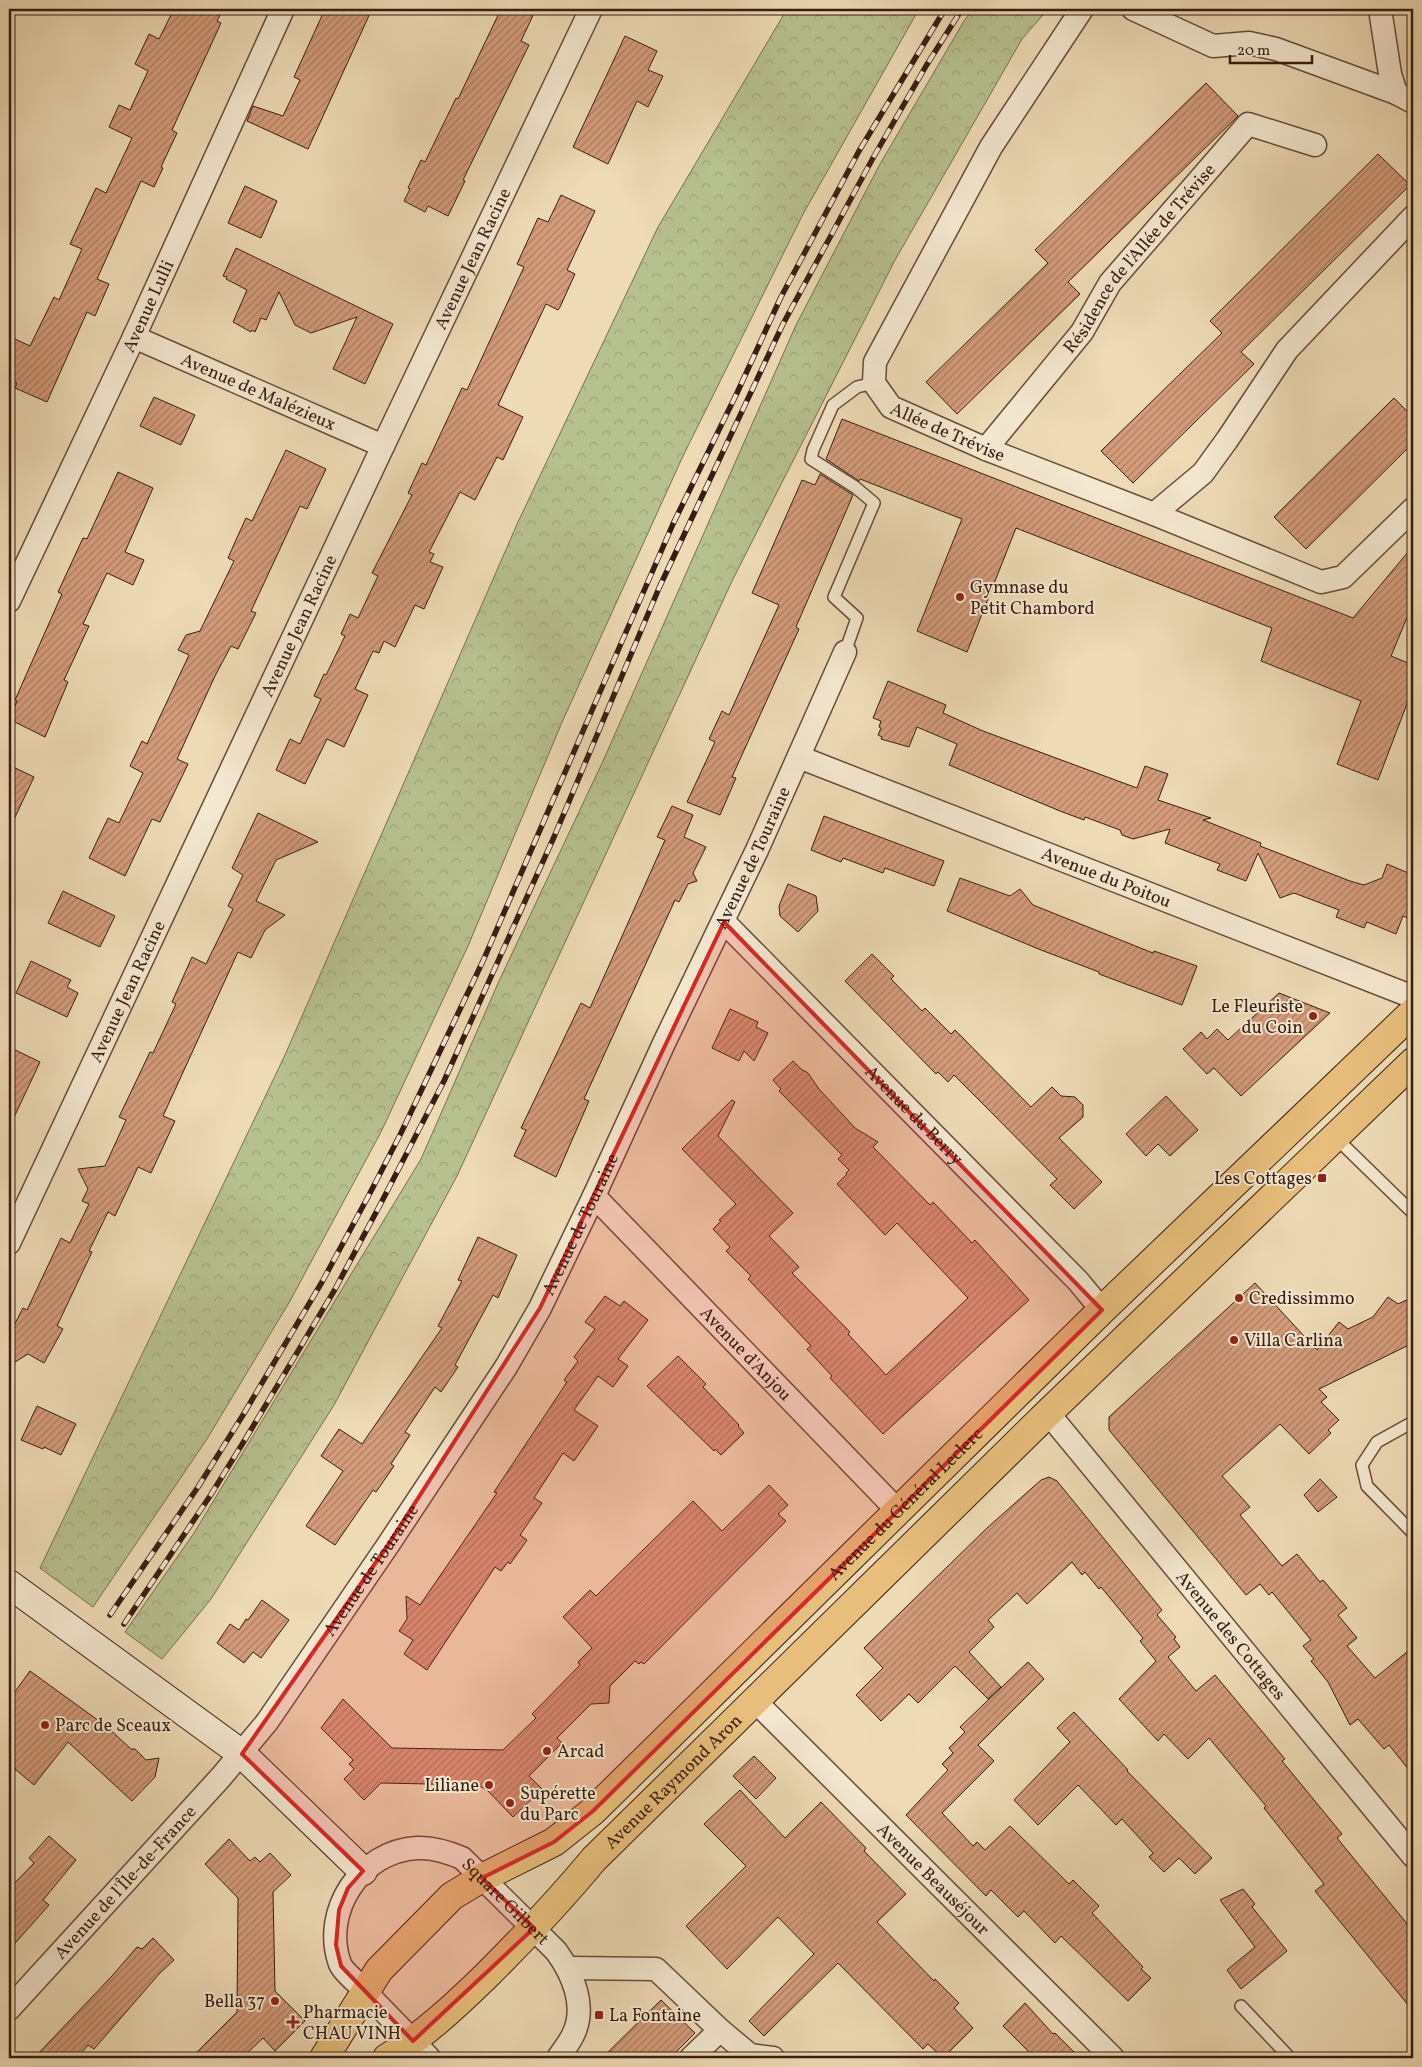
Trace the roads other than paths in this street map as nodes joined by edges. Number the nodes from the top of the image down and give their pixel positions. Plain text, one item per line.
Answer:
1 (283, 9) edge
2 (591, 9) edge
3 (1082, 9) edge
4 (1133, 9) edge
5 (1380, 9) edge
6 (1405, 98) edge
7 (1316, 145) dead end
8 (1413, 217) edge
9 (134, 337) junction
10 (875, 373) junction
11 (383, 446) junction
12 (986, 449) junction
13 (1413, 509) edge
14 (1154, 514) junction
15 (9, 600) edge
16 (845, 652) joint
17 (799, 757) junction
18 (724, 922) junction
19 (1413, 997) edge
20 (1413, 1012) edge
21 (1413, 1062) edge
22 (1334, 1136) junction
23 (594, 1196) junction
24 (1413, 1213) edge
25 (9, 1243) edge
26 (1102, 1310) junction
27 (1048, 1413) junction
28 (1413, 1422) edge
29 (958, 1503) joint
30 (898, 1511) junction
31 (1413, 1533) edge
32 (9, 1584) edge
33 (755, 1701) junction
34 (242, 1754) junction
35 (1413, 1856) edge
36 (363, 1871) junction
37 (482, 1878) junction
38 (534, 1928) junction
39 (568, 1968) junction
40 (372, 1981) junction
41 (1242, 2006) dead end
42 (9, 2009) edge
43 (720, 2030) junction
44 (422, 2050) edge
45 (324, 2058) edge
46 (387, 2058) edge
47 (558, 2058) edge
48 (691, 2058) edge
49 (773, 2058) edge
50 (1113, 2058) edge
51 (1290, 2058) edge

1 - 9 street, Avenue Lulli
2 - 11 street, Avenue Jean Racine
3 - 10 street
4 - 6 street
5 - 6 street
7 - 12 street, Résidence de l'Allée de Trévise
8 - 14 street
9 - 11 street, Avenue de Malézieux
9 - 15 street, Avenue Lulli
10 - 12 street, Allée de Trévise
10 - 16 lane
11 - 25 street, Avenue Jean Racine
12 - 14 street, Allée de Trévise
13 - 14 street, Allée de Trévise
16 - 17 street, Avenue de Touraine
17 - 18 street, Avenue de Touraine
17 - 19 street, Avenue du Poitou
18 - 23 street, Avenue de Touraine
18 - 26 street, Avenue du Berry
20 - 26 main road, Avenue du Général Leclerc
21 - 22 main road, Avenue du Général Leclerc
22 - 24 lane
22 - 27 main road, Avenue du Général Leclerc
23 - 30 street, Avenue d'Anjou
23 - 34 street, Avenue de Touraine
26 - 30 main road, Avenue du Général Leclerc
27 - 29 main road, Avenue du Général Leclerc
27 - 35 street, Avenue des Cottages
28 - 31 lane
29 - 33 main road, Avenue Raymond Aron
30 - 37 main road, Avenue du Général Leclerc
32 - 34 street
33 - 38 main road, Avenue Raymond Aron
33 - 50 street, Avenue Beauséjour
34 - 36 street
34 - 42 street, Avenue de l'Île-de-France
36 - 37 street, Square Gilbert
36 - 40 street, Square Gilbert
37 - 38 street, Square Gilbert
37 - 40 main road, Avenue du Général Leclerc
38 - 39 street, Square Gilbert
38 - 44 main road, Avenue Raymond Aron
39 - 43 street
39 - 47 street, Square Gilbert
40 - 44 street, Square Gilbert
40 - 45 main road
41 - 51 lane
43 - 48 street
43 - 49 street
44 - 46 main road, Avenue Raymond Aron

